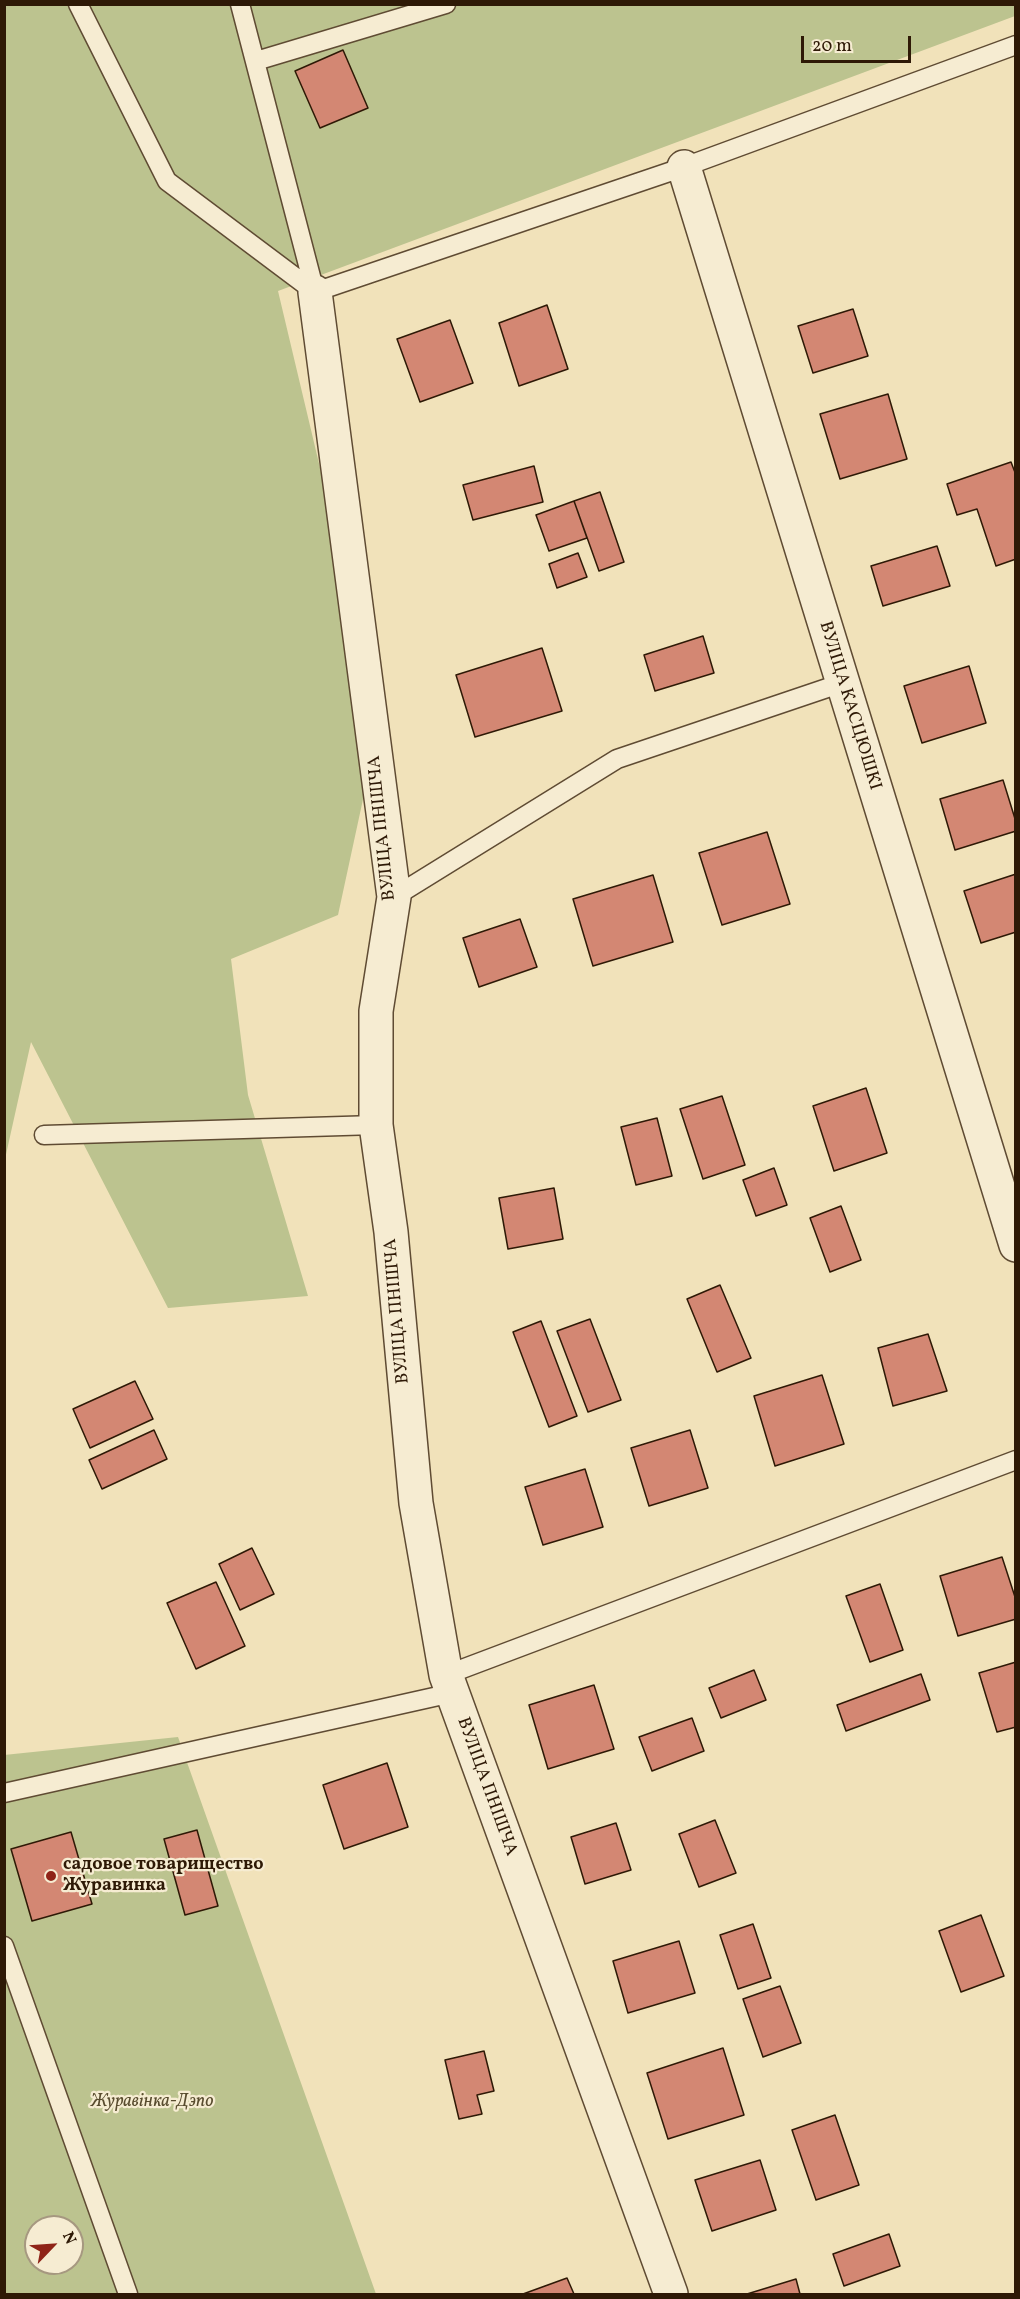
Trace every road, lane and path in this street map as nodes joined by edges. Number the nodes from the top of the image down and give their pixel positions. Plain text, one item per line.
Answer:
1 (78, 4) edge
2 (240, 4) edge
3 (446, 4) edge
4 (1016, 45) edge
5 (256, 61) junction
6 (684, 167) junction
7 (315, 292) junction
8 (842, 683) junction
9 (394, 897) junction
10 (376, 1125) junction
11 (44, 1134) dead end
12 (1016, 1245) edge
13 (1016, 1460) edge
14 (448, 1684) junction
15 (4, 1793) edge
16 (4, 1946) edge
17 (128, 2295) edge
18 (671, 2295) edge

1 - 7 lane
2 - 5 lane
3 - 5 lane
4 - 6 lane
5 - 7 lane
6 - 7 lane
6 - 8 street, ВУЛІЦА КАСЦЮШКІ
7 - 9 street, ВУЛІЦА ПНІШЧА
8 - 9 lane
8 - 12 street, ВУЛІЦА КАСЦЮШКІ
9 - 10 street, ВУЛІЦА ПНІШЧА
10 - 11 lane
10 - 14 street, ВУЛІЦА ПНІШЧА
13 - 14 lane
14 - 15 lane
14 - 18 street, ВУЛІЦА ПНІШЧА
16 - 17 lane

